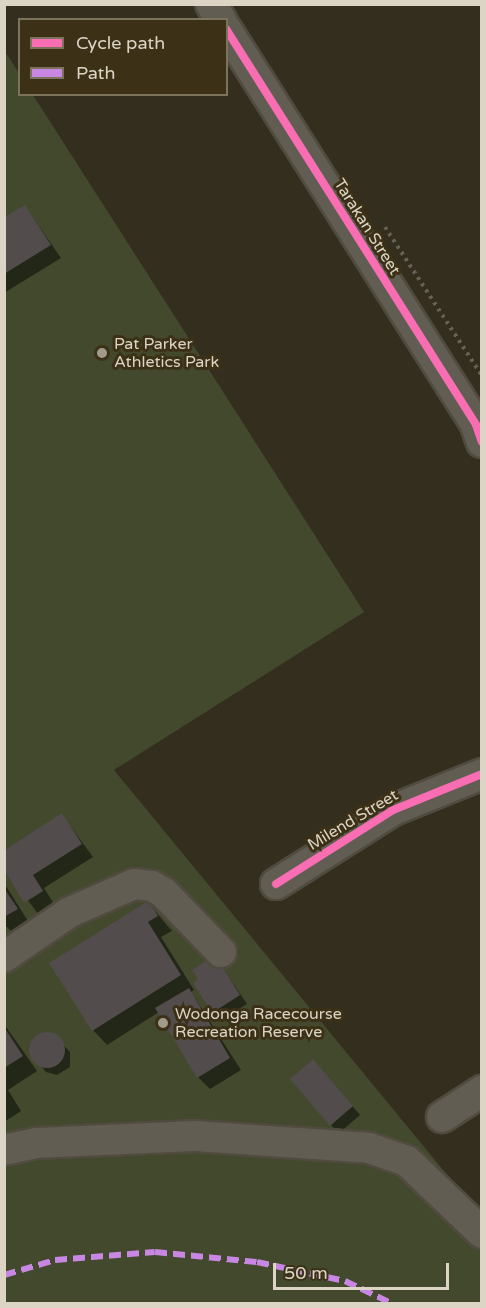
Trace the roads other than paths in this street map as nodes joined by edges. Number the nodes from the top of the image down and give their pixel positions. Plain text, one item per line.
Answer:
1 (211, 4) edge
2 (219, 18) edge
3 (228, 32) edge
4 (480, 430) edge
5 (482, 774) edge
6 (276, 884) dead end
7 (221, 952) dead end
8 (4, 957) edge
9 (482, 1091) edge
10 (442, 1117) dead end
11 (4, 1150) edge
12 (482, 1233) edge

1 - 2 street
3 - 4 street, Tarakan Street
5 - 6 street, Milend Street
7 - 8 street
9 - 10 street
11 - 12 street

